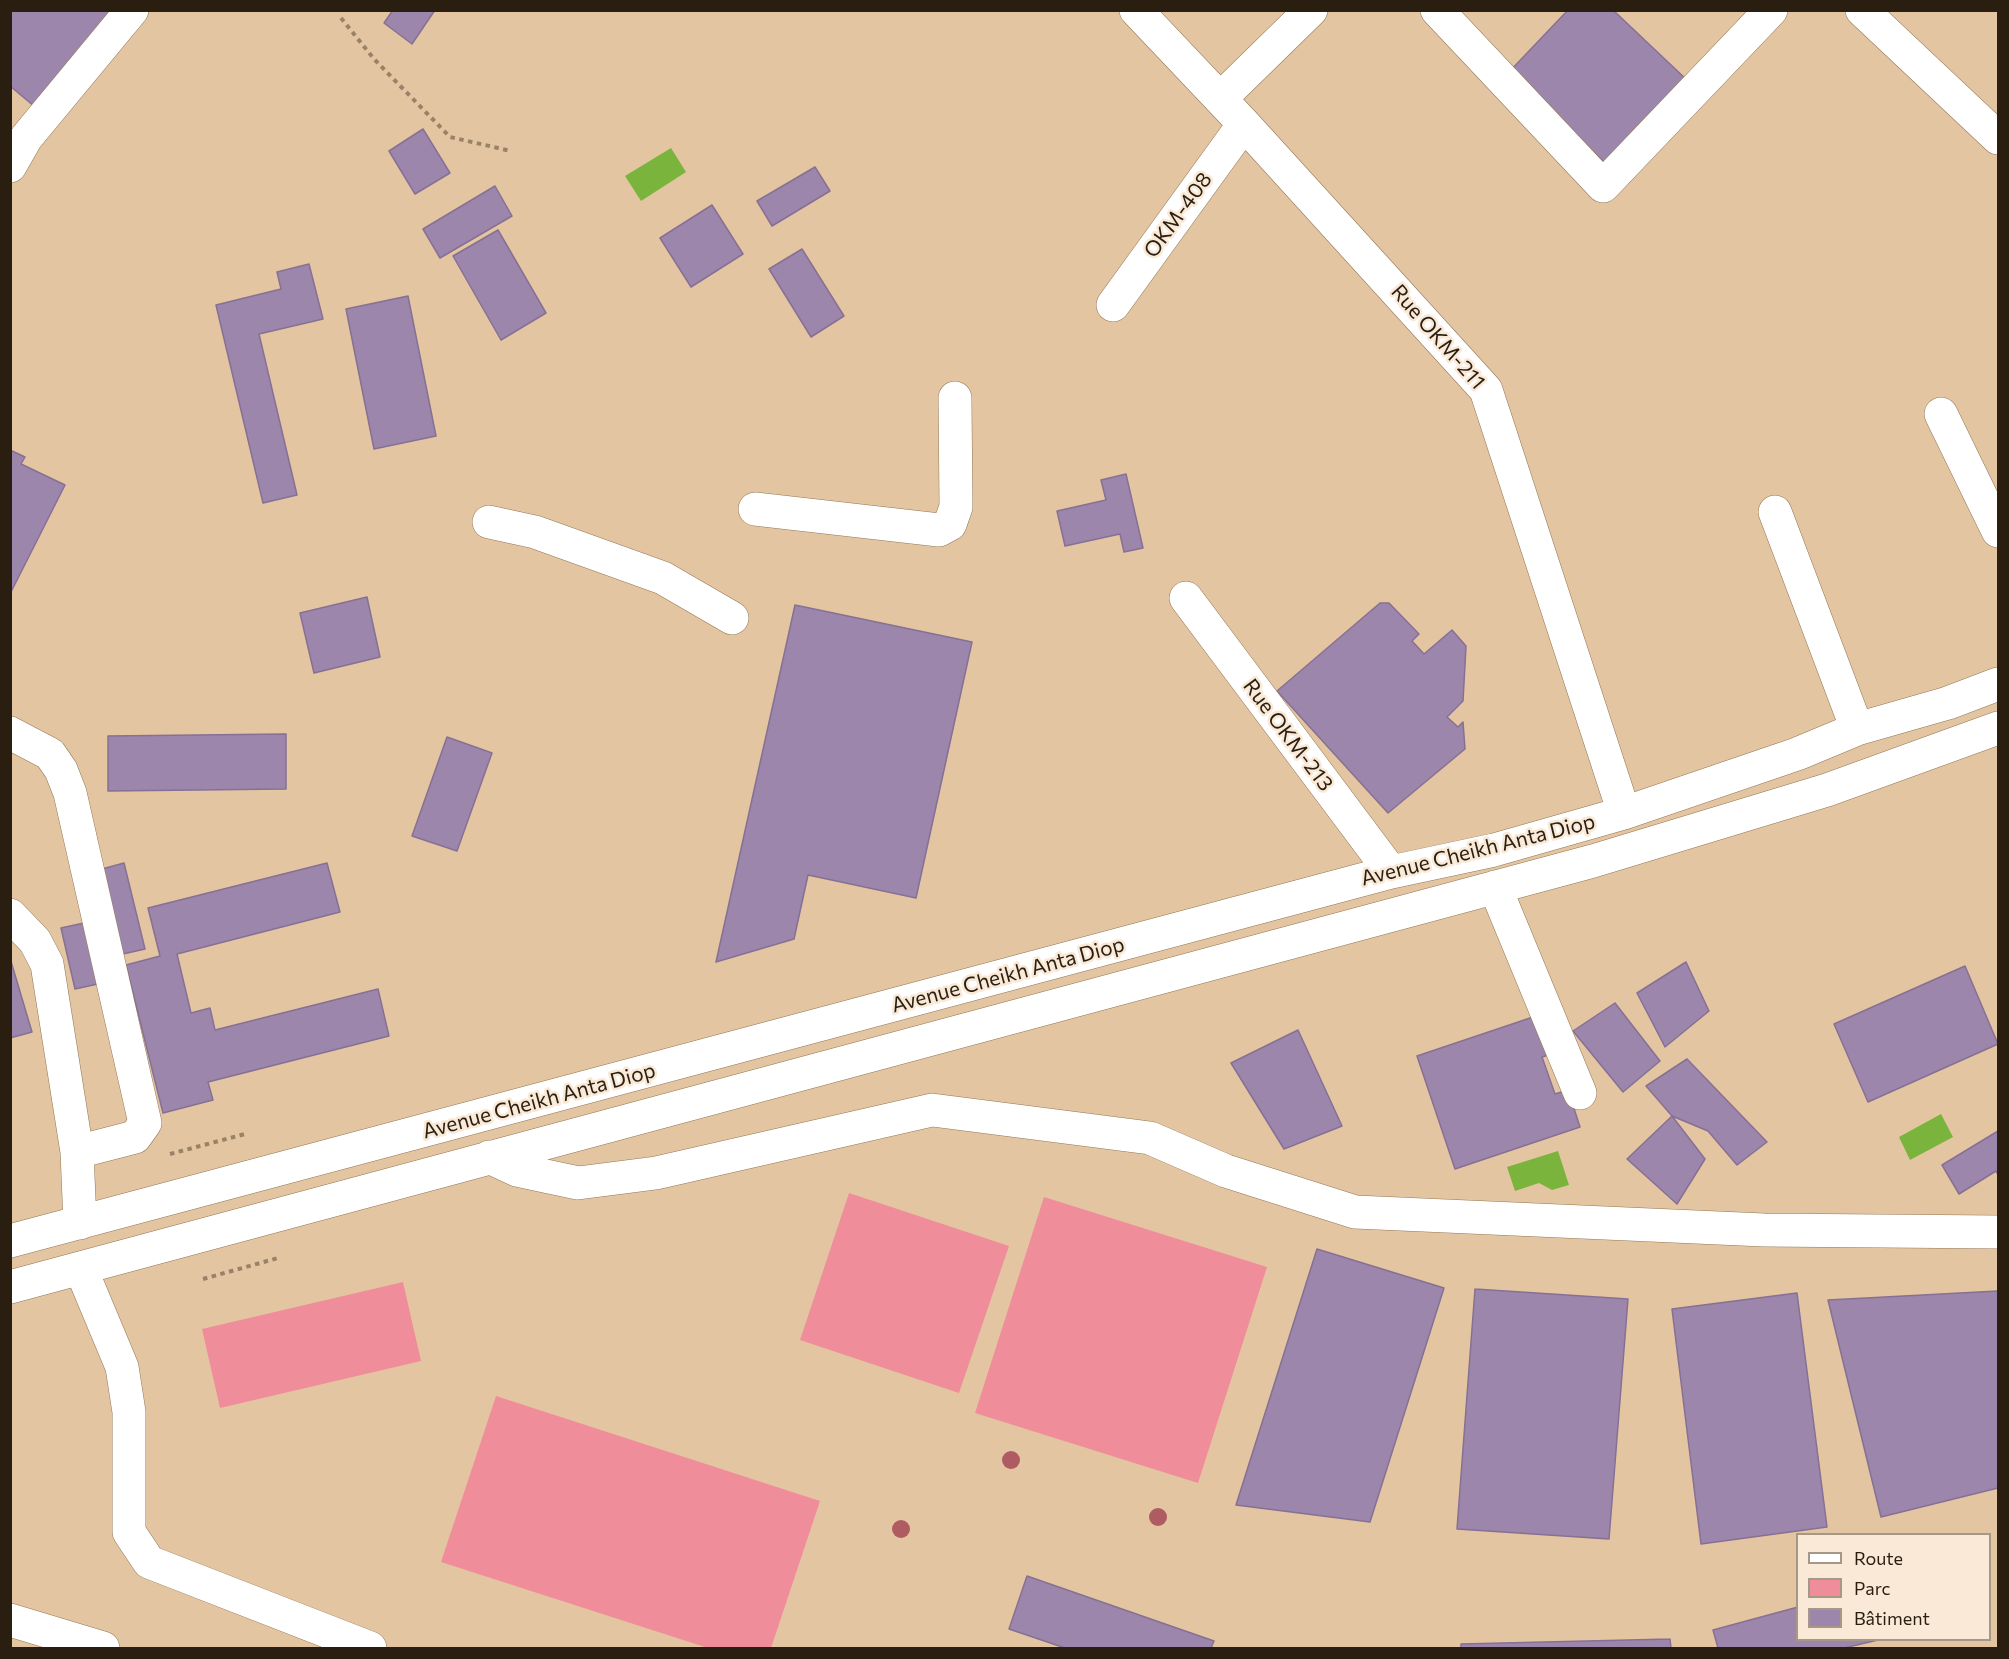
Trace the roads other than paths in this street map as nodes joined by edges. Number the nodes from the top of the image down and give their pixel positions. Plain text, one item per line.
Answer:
1 (132, 10) edge
2 (1136, 10) edge
3 (1311, 10) edge
4 (1437, 10) edge
5 (1772, 10) edge
6 (1862, 10) edge
7 (1221, 98) junction
8 (1244, 124) junction
9 (18, 131) edge
10 (1998, 138) edge
11 (10, 166) edge
12 (1113, 305) dead end
13 (955, 398) dead end
14 (1941, 414) dead end
15 (755, 509) dead end
16 (1775, 512) dead end
17 (489, 522) dead end
18 (1998, 531) edge
19 (1186, 598) dead end
20 (732, 618) dead end
21 (1998, 684) edge
22 (1998, 728) edge
23 (1857, 729) junction
24 (10, 733) edge
25 (1624, 813) junction
26 (1391, 872) junction
27 (1495, 887) junction
28 (10, 915) edge
29 (1580, 1093) dead end
30 (77, 1152) junction
31 (489, 1157) junction
32 (80, 1223) junction
33 (1998, 1232) edge
34 (10, 1241) edge
35 (81, 1269) junction
36 (10, 1287) edge
37 (10, 1620) edge
38 (103, 1648) edge
39 (370, 1648) edge

1 - 9 street
2 - 7 street, Rue OKM-211
3 - 7 street
4 - 5 street
6 - 10 street
7 - 8 street, Rue OKM-211
8 - 12 street, OKM-408
8 - 25 street, Rue OKM-211
9 - 11 street
13 - 15 street
14 - 18 street
16 - 23 street
17 - 20 street
19 - 26 street, Rue OKM-213
21 - 23 street, Avenue Cheikh Anta Diop
22 - 27 street, Avenue Cheikh Anta Diop
23 - 25 street, Avenue Cheikh Anta Diop
24 - 30 street
25 - 26 street, Avenue Cheikh Anta Diop
26 - 32 street, Avenue Cheikh Anta Diop
27 - 29 street
27 - 31 street, Avenue Cheikh Anta Diop
28 - 30 street
30 - 32 street
31 - 33 street
31 - 35 street, Avenue Cheikh Anta Diop
32 - 34 street, Avenue Cheikh Anta Diop
35 - 36 street, Avenue Cheikh Anta Diop
35 - 39 street
37 - 38 street

